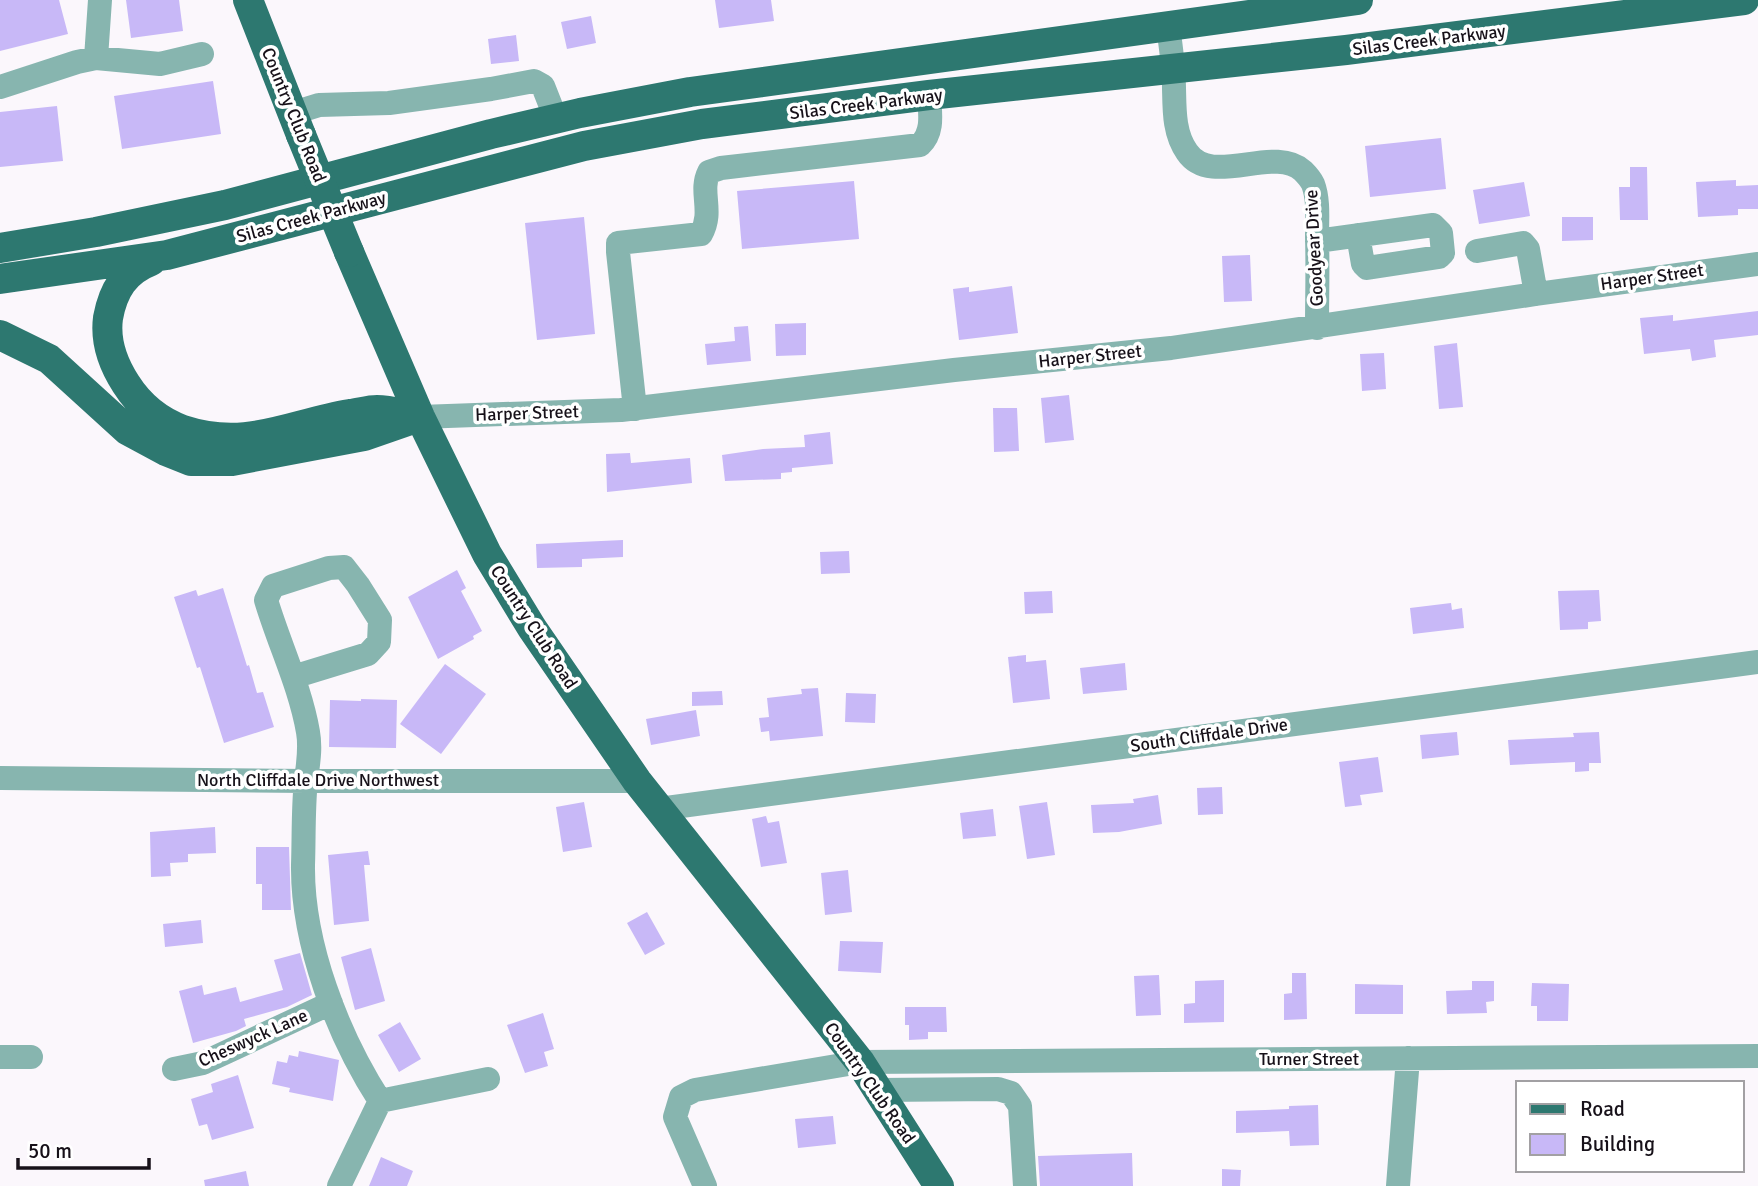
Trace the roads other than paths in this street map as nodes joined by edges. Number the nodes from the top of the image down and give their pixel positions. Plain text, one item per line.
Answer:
1 (100, 0) edge
2 (248, 0) edge
3 (1358, 0) edge
4 (1744, 0) edge
5 (1168, 26) junction
6 (202, 54) dead end
7 (96, 58) junction
8 (1174, 70) junction
9 (0, 87) edge
10 (929, 95) junction
11 (556, 119) junction
12 (297, 124) junction
13 (1357, 235) dead end
14 (0, 237) edge
15 (1317, 241) junction
16 (39, 242) junction
17 (0, 248) edge
18 (1477, 251) dead end
19 (167, 255) junction
20 (1758, 264) edge
21 (0, 279) edge
22 (1536, 293) junction
23 (1317, 328) junction
24 (0, 335) edge
25 (635, 409) junction
26 (419, 416) junction
27 (1758, 662) edge
28 (293, 677) junction
29 (0, 778) edge
30 (306, 781) junction
31 (636, 781) junction
32 (659, 809) junction
33 (331, 1003) junction
34 (1758, 1056) edge
35 (0, 1057) edge
36 (31, 1057) dead end
37 (1408, 1058) junction
38 (860, 1062) junction
39 (174, 1069) dead end
40 (488, 1079) dead end
41 (878, 1090) junction
42 (380, 1101) junction
43 (339, 1186) edge
44 (705, 1186) edge
45 (939, 1186) edge
46 (1025, 1186) edge
47 (1398, 1186) edge

1 - 7 street
2 - 12 main road, Country Club Road
3 - 5 main road, Silas Creek Parkway
4 - 8 main road, Silas Creek Parkway
5 - 8 street, Goodyear Drive
5 - 11 main road, Silas Creek Parkway
6 - 7 street
7 - 9 street
8 - 10 main road, Silas Creek Parkway
8 - 15 street, Goodyear Drive
10 - 19 main road, Silas Creek Parkway
10 - 25 street
11 - 12 street
11 - 16 main road, Silas Creek Parkway
12 - 26 main road, Country Club Road, bridge
13 - 15 street
14 - 16 main road
15 - 23 street, Goodyear Drive
16 - 17 main road, Silas Creek Parkway
18 - 22 street
19 - 21 main road, Silas Creek Parkway
19 - 26 main road
20 - 22 street, Harper Street
22 - 23 street, Harper Street
23 - 25 street, Harper Street
24 - 26 main road
25 - 26 street, Harper Street
26 - 31 main road, Country Club Road
27 - 32 street, South Cliffdale Drive
28 - 28 street
28 - 30 street
29 - 30 street, North Cliffdale Drive Northwest
30 - 31 street, North Cliffdale Drive Northwest
30 - 33 street
31 - 32 main road, Country Club Road
32 - 38 main road, Country Club Road
33 - 39 street, Cheswyck Lane
33 - 42 street
34 - 37 street, Turner Street
35 - 36 street
37 - 38 street, Turner Street
37 - 47 street
38 - 41 main road, Country Club Road
38 - 44 street, Turner Street
40 - 42 street
41 - 45 main road, Country Club Road
41 - 46 street
42 - 43 street

